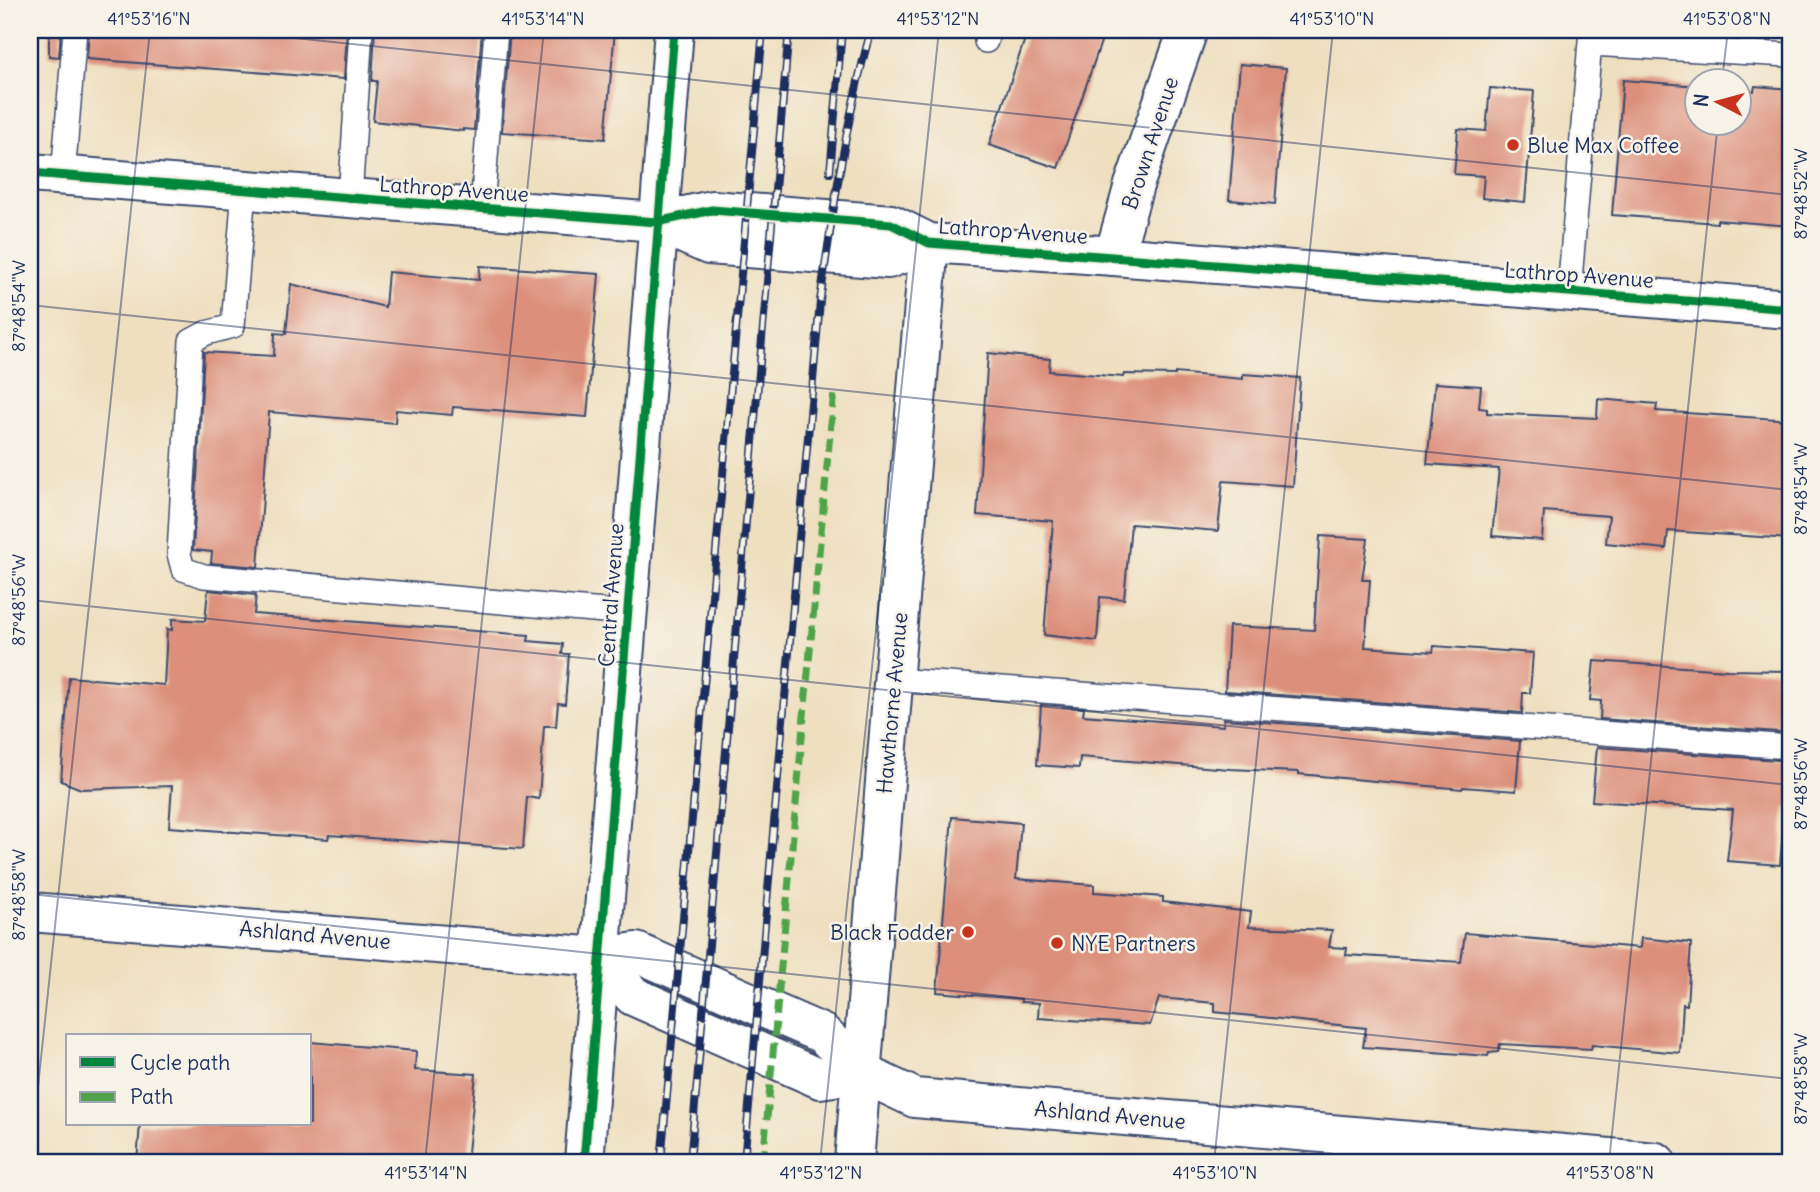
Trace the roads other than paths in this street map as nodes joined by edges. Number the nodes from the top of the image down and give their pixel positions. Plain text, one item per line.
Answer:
1 (75, 30) edge
2 (360, 30) edge
3 (496, 30) edge
4 (674, 30) edge
5 (1186, 31) edge
6 (1590, 37) edge
7 (1790, 55) edge
8 (46, 175) edge
9 (244, 190) junction
10 (350, 198) junction
11 (482, 208) junction
12 (657, 222) junction
13 (929, 243) junction
14 (1114, 256) junction
15 (1569, 292) junction
16 (1790, 309) edge
17 (627, 613) junction
18 (894, 680) junction
19 (1790, 747) edge
20 (30, 912) edge
21 (600, 957) junction
22 (862, 1073) junction
23 (584, 1162) edge
24 (854, 1162) edge
25 (1656, 1162) edge

1 - 8 lane
2 - 10 lane
3 - 11 lane
4 - 12 street, Central Avenue
5 - 14 street, Brown Avenue
6 - 7 lane
6 - 15 lane
8 - 9 street, Lathrop Avenue
9 - 10 street, Lathrop Avenue
9 - 17 lane
10 - 11 street, Lathrop Avenue
11 - 12 street, Lathrop Avenue
12 - 13 street, Lathrop Avenue
12 - 17 street, Central Avenue
13 - 14 street, Lathrop Avenue
13 - 18 street, Hawthorne Avenue
14 - 15 street, Lathrop Avenue
15 - 16 street, Lathrop Avenue
17 - 21 street, Central Avenue
18 - 19 lane
18 - 22 street, Hawthorne Avenue
20 - 21 street, Ashland Avenue
21 - 22 street, Ashland Avenue
21 - 23 street, Central Avenue
22 - 24 street, Hawthorne Avenue
22 - 25 street, Ashland Avenue

